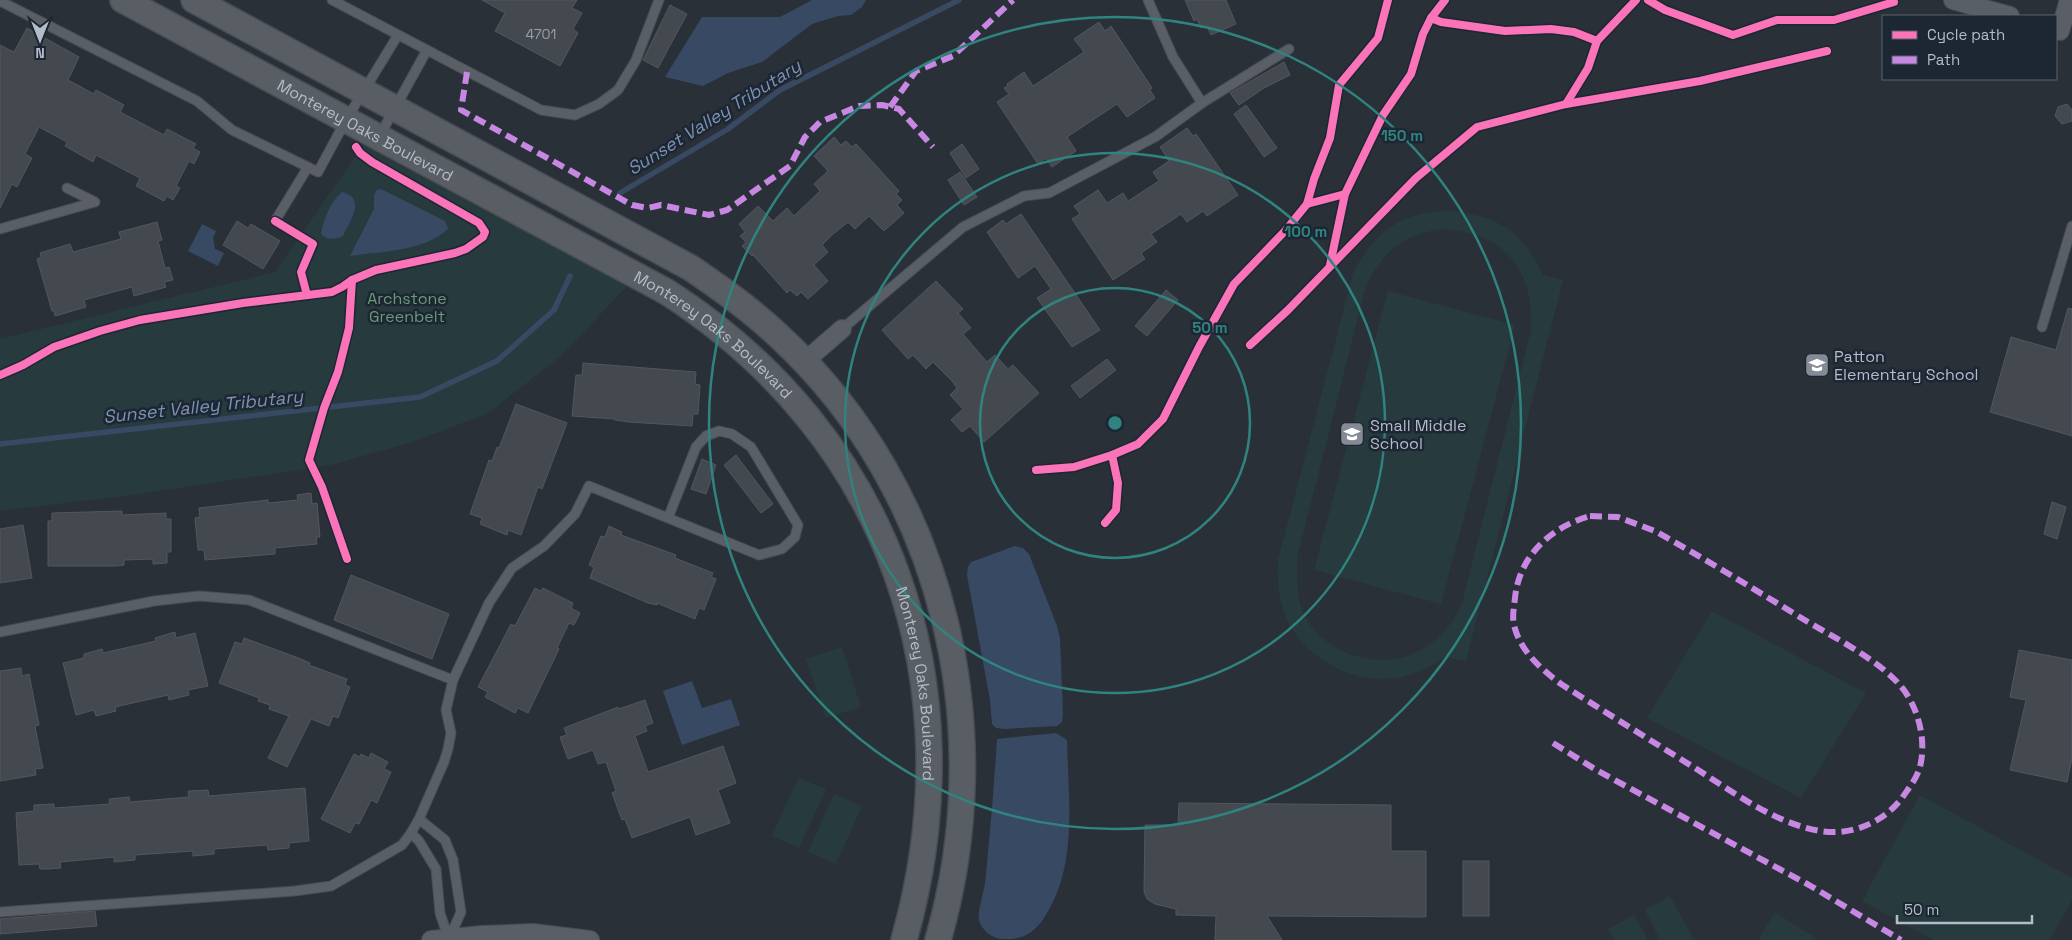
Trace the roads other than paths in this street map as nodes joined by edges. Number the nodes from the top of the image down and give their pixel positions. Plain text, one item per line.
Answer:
1 (123, 0) edge
2 (194, 0) edge
3 (332, 0) edge
4 (659, 0) edge
5 (1148, 0) edge
6 (1953, 0) edge
7 (2069, 0) edge
8 (1, 5) edge
9 (2006, 15) edge
10 (2063, 31) edge
11 (398, 35) junction
12 (1289, 49) dead end
13 (427, 50) junction
14 (364, 92) junction
15 (1202, 103) junction
16 (394, 108) junction
17 (346, 120) junction
18 (378, 137) junction
19 (308, 166) junction
20 (67, 188) dead end
21 (275, 221) dead end
22 (2072, 226) edge
23 (0, 229) edge
24 (2042, 327) dead end
25 (842, 329) joint
26 (804, 362) junction
27 (668, 518) junction
28 (0, 632) edge
29 (453, 680) junction
30 (419, 819) junction
31 (411, 833) junction
32 (0, 912) edge
33 (449, 939) edge
34 (431, 940) edge
35 (590, 940) edge
36 (904, 940) edge
37 (938, 940) edge

1 - 17 street, Monterey Oaks Boulevard
2 - 14 street, Monterey Oaks Boulevard
3 - 11 lane
4 - 13 lane
5 - 15 lane
6 - 9 street
7 - 10 street
8 - 19 lane
11 - 13 lane
11 - 14 lane
12 - 15 lane
13 - 16 lane
14 - 16 street, Monterey Oaks Boulevard
14 - 17 lane
15 - 25 lane
16 - 18 lane
16 - 26 street, Monterey Oaks Boulevard
17 - 18 street, Monterey Oaks Boulevard
17 - 19 lane
18 - 36 street, Monterey Oaks Boulevard
19 - 21 lane
20 - 23 lane
22 - 24 lane
25 - 26 street
26 - 37 street, Monterey Oaks Boulevard
27 - 27 lane
27 - 29 lane
28 - 29 lane
29 - 30 lane
30 - 31 lane
30 - 33 lane
31 - 32 lane
31 - 33 lane
33 - 34 street
33 - 35 street

